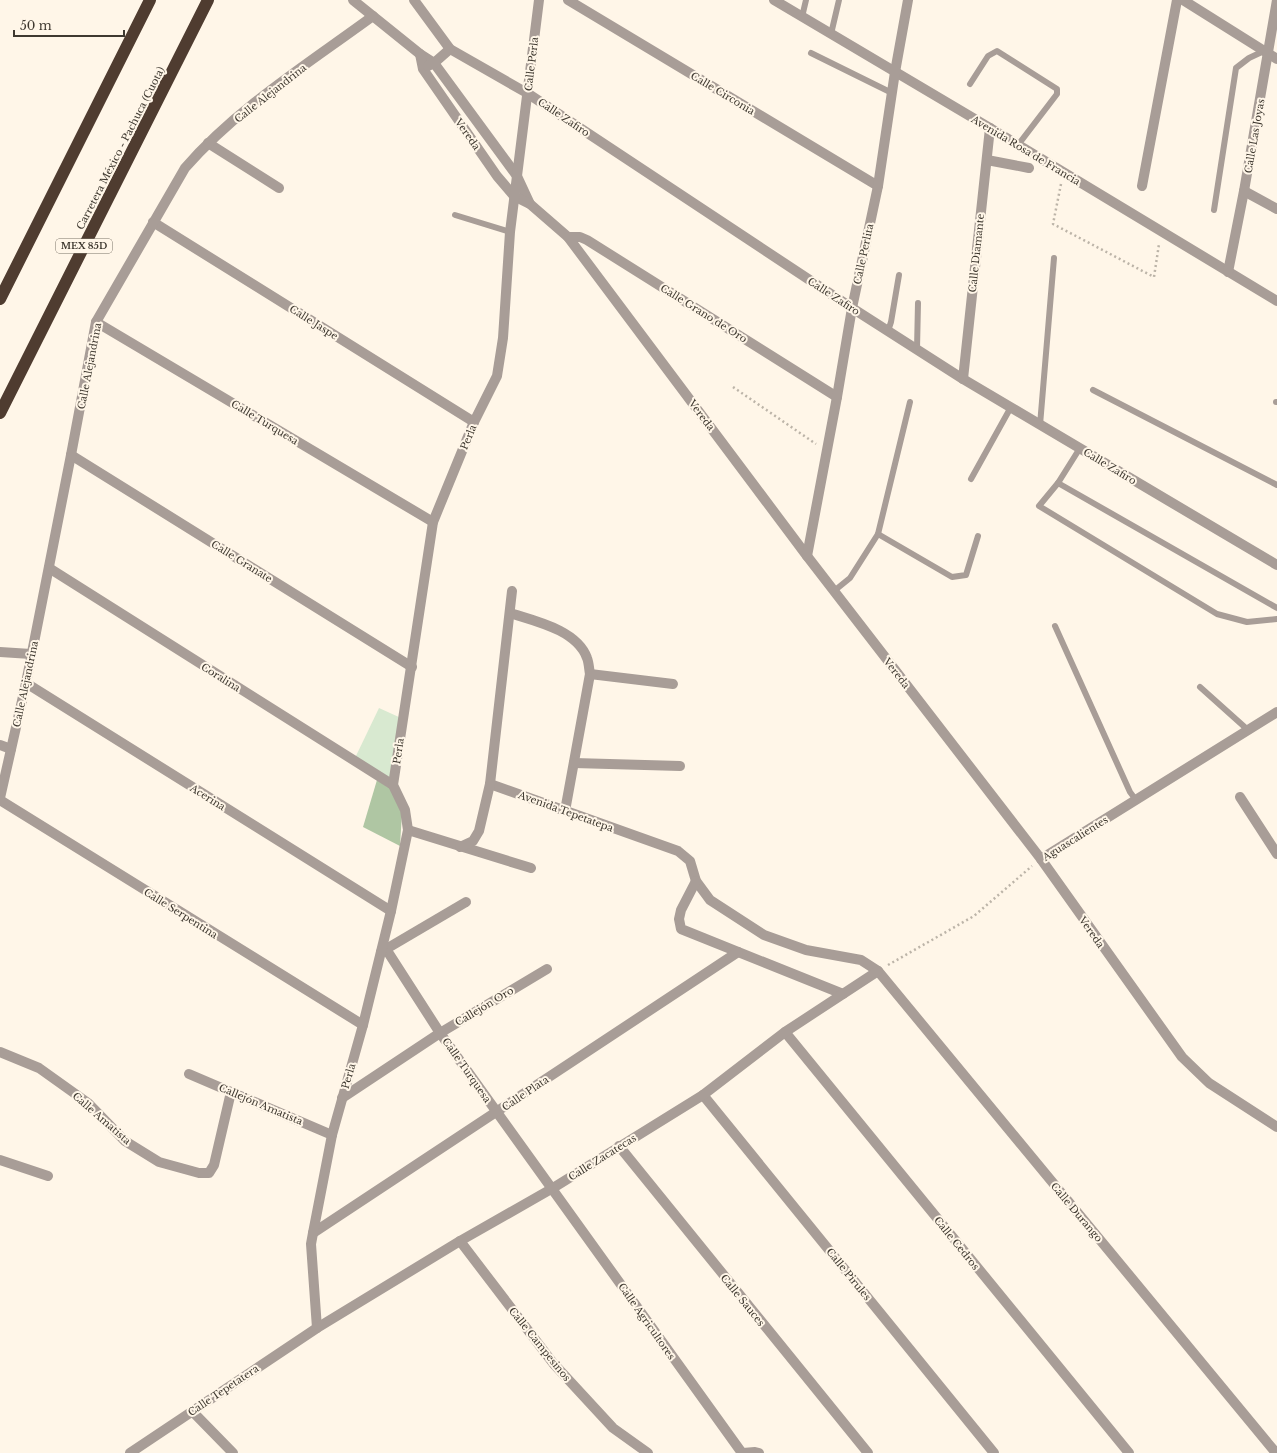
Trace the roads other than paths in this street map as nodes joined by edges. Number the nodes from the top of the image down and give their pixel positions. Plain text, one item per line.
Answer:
1 (150, 0) edge
2 (208, 0) edge
3 (353, 0) edge
4 (414, 0) edge
5 (539, 0) edge
6 (568, 0) edge
7 (774, 0) edge
8 (806, 0) edge
9 (838, 0) edge
10 (908, 0) edge
11 (1177, 0) edge
12 (1183, 0) edge
13 (1277, 0) edge
14 (373, 16) junction
15 (802, 17) junction
16 (1275, 27) edge
17 (831, 34) junction
18 (450, 49) junction
19 (811, 53) dead end
20 (1266, 53) junction
21 (420, 54) junction
22 (1277, 59) edge
23 (434, 63) junction
24 (423, 69) junction
25 (895, 72) junction
26 (970, 84) dead end
27 (528, 93) junction
28 (892, 93) junction
29 (990, 128) junction
30 (208, 143) junction
31 (1018, 145) junction
32 (987, 160) junction
33 (1029, 168) dead end
34 (517, 176) junction
35 (878, 186) junction
36 (1142, 186) dead end
37 (279, 188) dead end
38 (1244, 191) junction
39 (514, 196) junction
40 (530, 204) junction
41 (1277, 209) edge
42 (1214, 210) dead end
43 (455, 215) dead end
44 (153, 222) junction
45 (510, 232) junction
46 (568, 237) junction
47 (1054, 258) dead end
48 (1228, 272) junction
49 (899, 275) dead end
50 (0, 299) edge
51 (1277, 302) edge
52 (918, 303) dead end
53 (852, 308) junction
54 (96, 322) junction
55 (888, 331) junction
56 (917, 350) junction
57 (962, 379) junction
58 (1093, 390) dead end
59 (837, 397) junction
60 (910, 402) dead end
61 (1011, 407) junction
62 (0, 414) edge
63 (474, 422) junction
64 (1040, 424) junction
65 (1080, 448) junction
66 (71, 455) junction
67 (971, 479) dead end
68 (1058, 483) junction
69 (1277, 485) edge
70 (434, 522) junction
71 (878, 534) junction
72 (978, 536) dead end
73 (807, 556) junction
74 (1277, 565) edge
75 (49, 568) junction
76 (512, 591) dead end
77 (834, 591) junction
78 (1277, 608) edge
79 (510, 613) junction
80 (1277, 619) edge
81 (1055, 626) dead end
82 (0, 652) edge
83 (31, 654) junction
84 (412, 667) junction
85 (590, 674) junction
86 (26, 683) junction
87 (673, 684) dead end
88 (1200, 688) dead end
89 (1277, 712) edge
90 (1248, 730) junction
91 (0, 745) edge
92 (11, 749) junction
93 (574, 763) junction
94 (680, 766) dead end
95 (490, 784) junction
96 (393, 786) junction
97 (1240, 797) dead end
98 (0, 799) edge
99 (1136, 800) junction
100 (565, 811) junction
101 (408, 830) junction
102 (460, 847) junction
103 (1277, 854) edge
104 (1041, 859) junction
105 (531, 868) dead end
106 (696, 881) junction
107 (466, 902) dead end
108 (391, 911) junction
109 (383, 950) junction
110 (738, 952) junction
111 (547, 969) dead end
112 (878, 971) junction
113 (843, 994) junction
114 (363, 1025) junction
115 (785, 1032) junction
116 (440, 1033) junction
117 (0, 1052) edge
118 (189, 1074) dead end
119 (231, 1092) junction
120 (703, 1095) junction
121 (342, 1098) junction
122 (496, 1112) junction
123 (1277, 1127) edge
124 (332, 1135) junction
125 (619, 1146) junction
126 (0, 1160) edge
127 (48, 1176) dead end
128 (553, 1188) junction
129 (313, 1233) junction
130 (460, 1241) junction
131 (317, 1328) junction
132 (192, 1411) junction
133 (130, 1453) edge
134 (233, 1453) edge
135 (648, 1453) edge
136 (742, 1453) edge
137 (759, 1453) edge
138 (868, 1453) edge
139 (994, 1453) edge
140 (1129, 1453) edge
141 (1276, 1453) edge

1 - 50 highway
2 - 62 highway, Carretera México - Pachuca (Cuota) / MEX 85D
3 - 14 street, Vereda
4 - 18 street, Calle Zafiro
5 - 27 street, Calle Perla
6 - 35 street, Calle Circonia
7 - 15 street, Avenida Rosa de Francia
8 - 15 lane
9 - 17 lane
10 - 25 street, Calle Perlita
11 - 36 street
12 - 20 street
13 - 16 street, Calle Las Joyas
14 - 21 street, Vereda
14 - 30 street, Calle Alejandrina
15 - 17 street, Avenida Rosa de Francia
16 - 20 street, Calle Las Joyas
17 - 25 street, Avenida Rosa de Francia
18 - 23 street
18 - 27 street, Calle Zafiro
19 - 28 lane
20 - 22 street
20 - 38 street, Calle Las Joyas
20 - 42 lane
21 - 23 street, Vereda
21 - 24 street, Vereda
23 - 24 street
23 - 34 street, Vereda
24 - 39 street, Vereda
25 - 28 street, Calle Perlita
25 - 29 street, Avenida Rosa de Francia
26 - 31 lane
27 - 34 street, Calle Perla
27 - 53 street, Calle Zafiro
28 - 35 street, Calle Perlita
29 - 31 street, Avenida Rosa de Francia
29 - 32 street, Calle Diamante
30 - 37 street
30 - 44 street, Calle Alejandrina
31 - 48 street, Avenida Rosa de Francia
32 - 33 street
32 - 57 street, Calle Diamante
34 - 39 street, Perla
34 - 40 street, Vereda
35 - 53 street, Calle Perlita
38 - 41 street
38 - 48 street, Calle Las Joyas
39 - 40 street, Vereda
39 - 45 street, Perla
40 - 46 street, Vereda
43 - 45 lane
44 - 54 street, Calle Alejandrina
44 - 63 street, Calle Jaspe
45 - 63 street, Perla
46 - 59 street, Calle Grano de Oro
46 - 73 street, Vereda
47 - 64 lane
48 - 51 street, Avenida Rosa de Francia
49 - 55 lane
52 - 56 lane
53 - 55 street, Calle Zafiro
53 - 59 street, Calle Perlita
54 - 66 street, Calle Alejandrina
54 - 70 street, Calle Turquesa
55 - 56 street, Calle Zafiro
56 - 57 street, Calle Zafiro
57 - 61 street, Calle Zafiro
58 - 69 lane
59 - 73 street, Calle Perlita
60 - 71 lane
61 - 64 street, Calle Zafiro
61 - 67 lane
63 - 70 street, Perla
64 - 65 street, Calle Zafiro
65 - 68 lane
65 - 74 street, Calle Zafiro
66 - 75 street, Calle Alejandrina
66 - 84 street, Calle Granate
68 - 78 lane
68 - 80 lane
70 - 84 street, Perla
71 - 72 lane
71 - 77 lane
73 - 77 street, Vereda
75 - 83 street, Calle Alejandrina
75 - 96 street, Coralina
76 - 79 street
77 - 104 street, Vereda
79 - 85 street
79 - 95 street
81 - 99 lane
82 - 83 street
83 - 86 street, Calle Alejandrina
84 - 96 street, Perla
85 - 87 street
85 - 93 street
86 - 92 street, Calle Alejandrina
86 - 108 street, Acerina
88 - 90 lane
89 - 90 street, Aguascalientes
90 - 99 street, Aguascalientes
91 - 92 street
92 - 98 street, Calle Alejandrina
93 - 94 street
93 - 100 street
95 - 100 street, Avenida Tepetatepa
95 - 102 street
96 - 101 street, Perla
97 - 103 street
98 - 114 street, Calle Serpentina
99 - 104 street, Aguascalientes
100 - 106 street, Avenida Tepetatepa
101 - 102 street
101 - 108 street, Perla
102 - 105 street
104 - 123 street, Vereda
106 - 110 street
106 - 112 street, Avenida Tepetatepa
107 - 109 street
108 - 109 street, Perla
109 - 114 street, Perla
109 - 116 street, Calle Turquesa
110 - 113 street
110 - 122 street, Calle Plata
111 - 116 street, Callejón Oro
112 - 113 street, Calle Zacatecas
112 - 141 street, Calle Durango
113 - 115 street, Calle Zacatecas
114 - 121 street, Perla
115 - 120 street, Calle Zacatecas
115 - 140 street, Calle Cedros
116 - 121 street, Callejón Oro
116 - 122 street, Calle Turquesa
117 - 119 street, Calle Amatista
118 - 119 street, Callejón Amatista
119 - 124 street, Callejón Amatista
120 - 125 street, Calle Zacatecas
120 - 139 street, Calle Pirules
121 - 124 street, Perla
122 - 128 street, Calle Turquesa
122 - 129 street, Calle Plata
124 - 129 street, Perla
125 - 128 street, Calle Zacatecas
125 - 138 street, Calle Sauces
126 - 127 street
128 - 130 street, Calle Zacatecas
128 - 136 street, Calle Agricultores
129 - 131 street, Perla
130 - 131 street, Calle Zacatecas
130 - 135 street, Calle Campesinos
131 - 132 street, Calle Tepetatera
132 - 133 street, Calle Tepetatera
132 - 134 street
136 - 137 street

